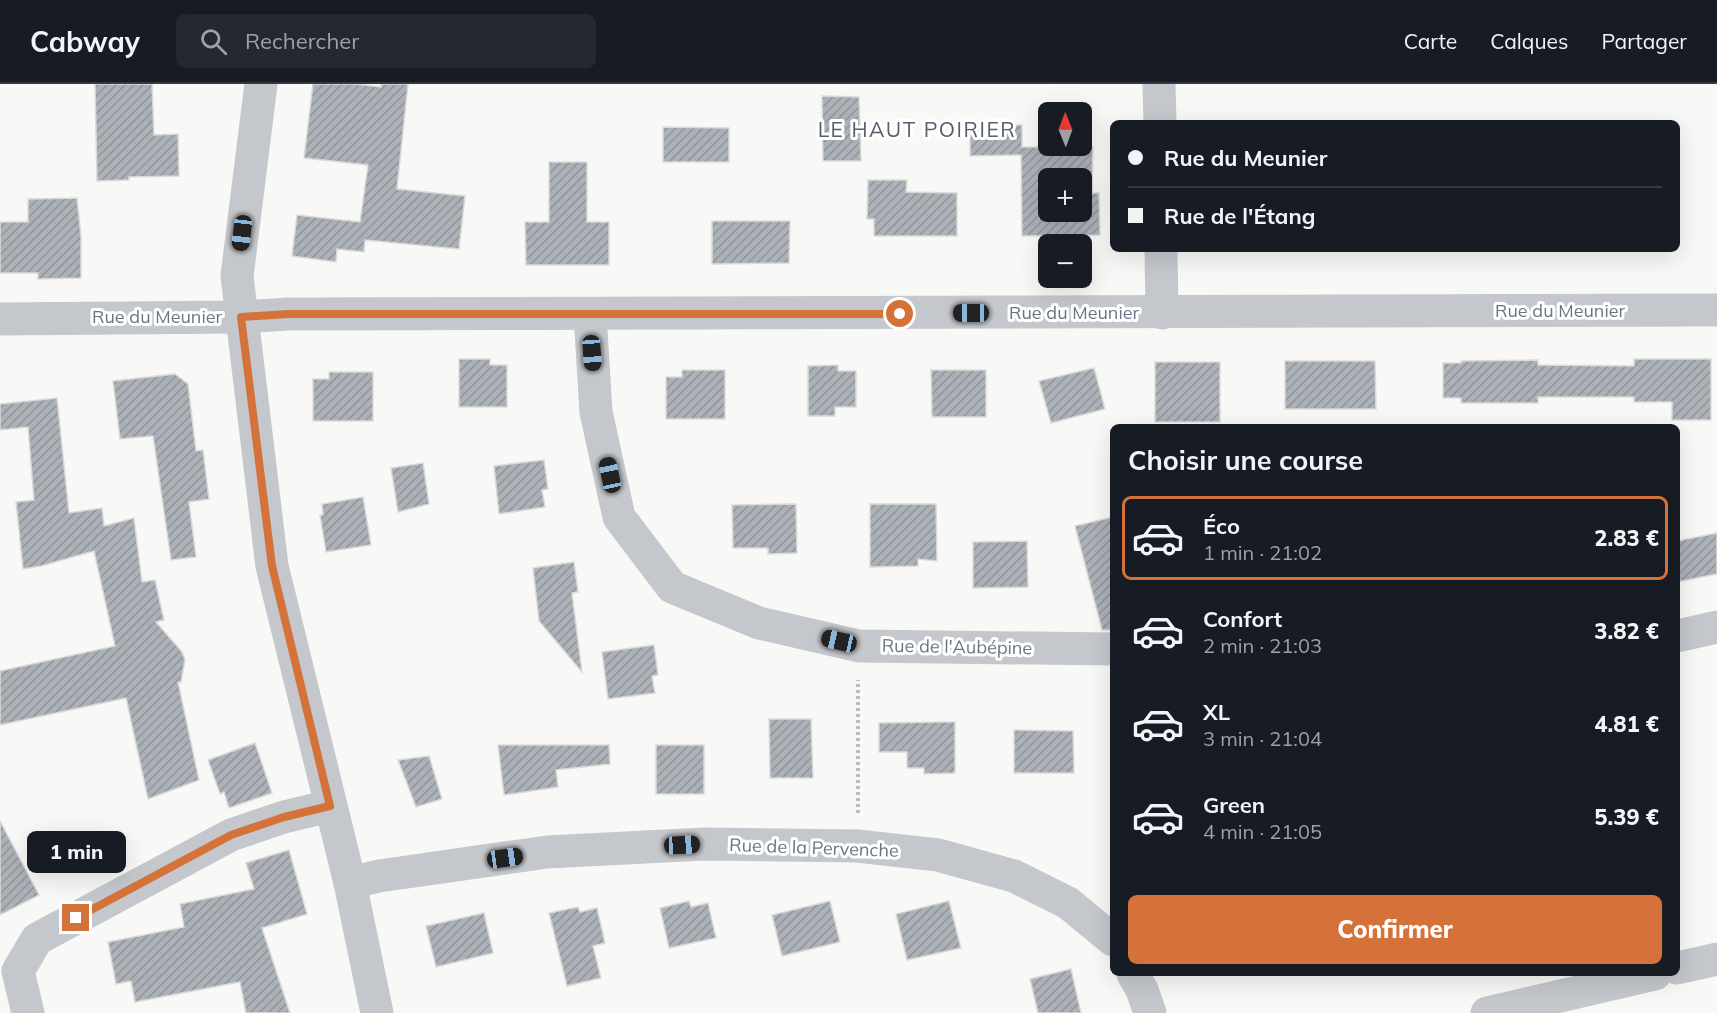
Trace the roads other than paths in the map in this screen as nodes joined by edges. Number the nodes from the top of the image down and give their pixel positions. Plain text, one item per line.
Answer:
1 (261, 84) edge
2 (1159, 84) edge
3 (1160, 120) edge
4 (1161, 252) edge
5 (1717, 310) edge
6 (1162, 313) junction
7 (590, 314) junction
8 (241, 317) junction
9 (0, 319) edge
10 (1717, 627) edge
11 (1680, 635) edge
12 (1110, 649) edge
13 (330, 806) junction
14 (350, 883) junction
15 (1110, 938) edge
16 (1717, 959) edge
17 (1680, 967) edge
18 (1134, 976) edge
19 (1646, 976) edge
20 (28, 1013) edge
21 (377, 1013) edge
22 (1150, 1013) edge
23 (1488, 1013) edge

1 - 8 street
2 - 3 street
4 - 6 street
5 - 6 street, Rue du Meunier
6 - 7 street, Rue du Meunier
7 - 8 street, Rue du Meunier
7 - 12 street, Rue de l'Aubépine
8 - 9 street, Rue du Meunier
8 - 13 street
10 - 11 street
13 - 14 street
13 - 20 street
14 - 15 street, Rue de la Pervenche
14 - 21 street
16 - 17 street
18 - 22 street
19 - 23 street

